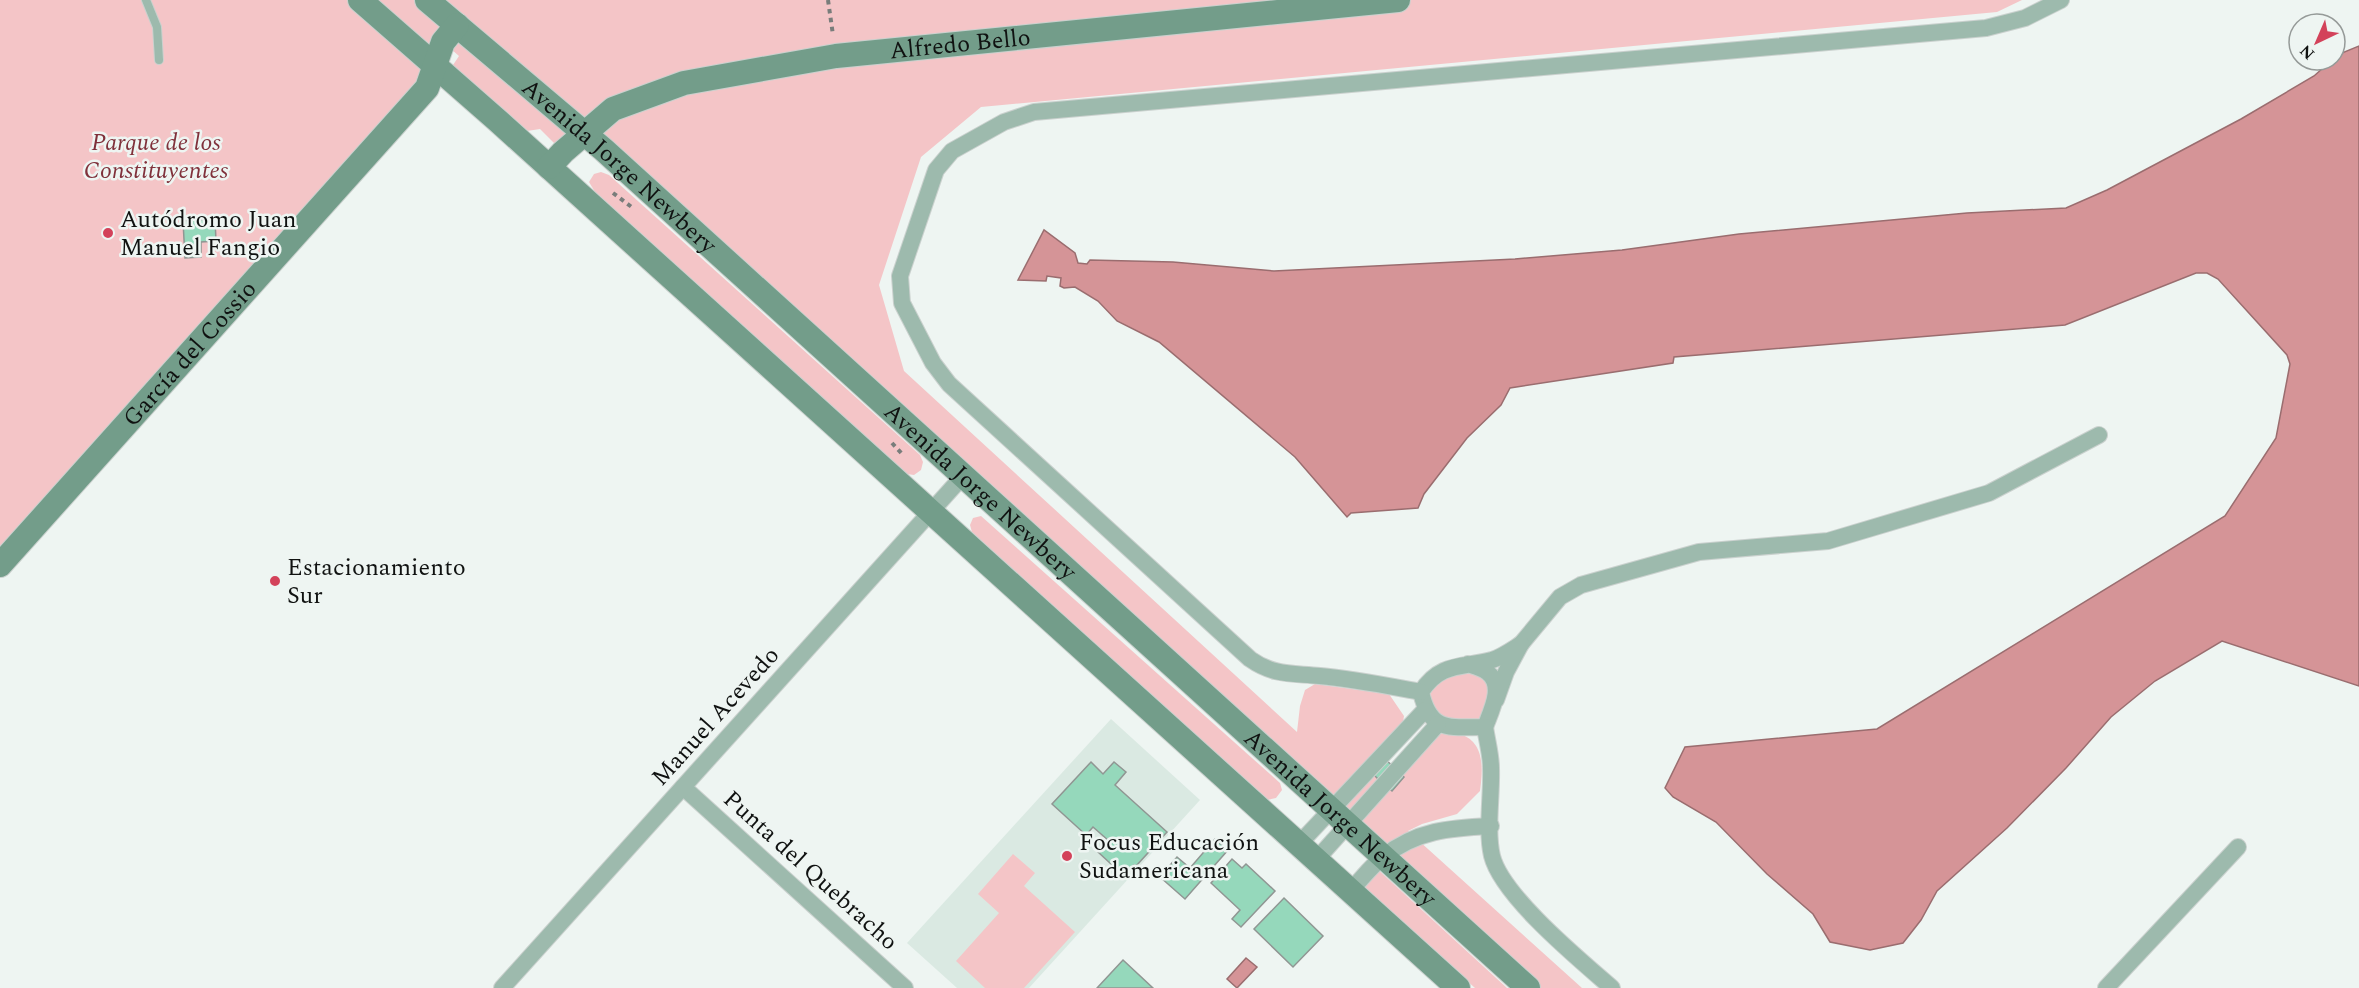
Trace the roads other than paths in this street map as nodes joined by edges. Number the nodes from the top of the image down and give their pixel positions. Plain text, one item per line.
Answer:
1 (146, 0) edge
2 (360, 0) edge
3 (427, 0) edge
4 (1398, 0) edge
5 (2061, 0) edge
6 (457, 25) junction
7 (159, 60) dead end
8 (435, 64) junction
9 (585, 133) junction
10 (549, 167) junction
11 (2099, 435) dead end
12 (963, 476) junction
13 (931, 512) junction
14 (0, 565) edge
15 (1521, 644) junction
16 (1468, 664) junction
17 (1421, 692) junction
18 (1496, 700) junction
19 (1425, 710) junction
20 (1438, 724) junction
21 (1485, 727) junction
22 (683, 787) junction
23 (1340, 818) junction
24 (1491, 826) junction
25 (2238, 847) dead end
26 (1308, 852) junction
27 (1383, 857) junction
28 (1350, 891) junction
29 (502, 988) edge
30 (905, 988) edge
31 (1458, 988) edge
32 (1528, 988) edge
33 (1612, 988) edge
34 (2106, 988) edge

1 - 7 lane
2 - 8 main road, Avenida Jorge Newbery
3 - 6 main road, Avenida Jorge Newbery
4 - 9 main road, Alfredo Bello
5 - 17 street
6 - 8 main road, García del Cossio
6 - 9 main road, Avenida Jorge Newbery
8 - 10 main road, Avenida Jorge Newbery
8 - 14 main road, García del Cossio
9 - 10 main road, Alfredo Bello
9 - 12 main road, Avenida Jorge Newbery
10 - 13 main road, Avenida Jorge Newbery
11 - 15 street
12 - 13 street, Manuel Acevedo
12 - 23 main road, Avenida Jorge Newbery
13 - 22 street, Manuel Acevedo
13 - 26 main road, Avenida Jorge Newbery
15 - 16 street
15 - 18 street
16 - 17 street
16 - 18 street
17 - 19 street
18 - 21 street
19 - 20 street
19 - 23 street
20 - 21 street
20 - 23 street
21 - 24 street
22 - 29 street, Manuel Acevedo
22 - 30 street, Punta del Quebracho
23 - 26 street
23 - 26 street
23 - 27 main road, Avenida Jorge Newbery
24 - 27 street
24 - 33 street
25 - 34 street
26 - 28 main road, Avenida Jorge Newbery
27 - 28 street
27 - 32 main road, Avenida Jorge Newbery
28 - 31 main road, Avenida Jorge Newbery

